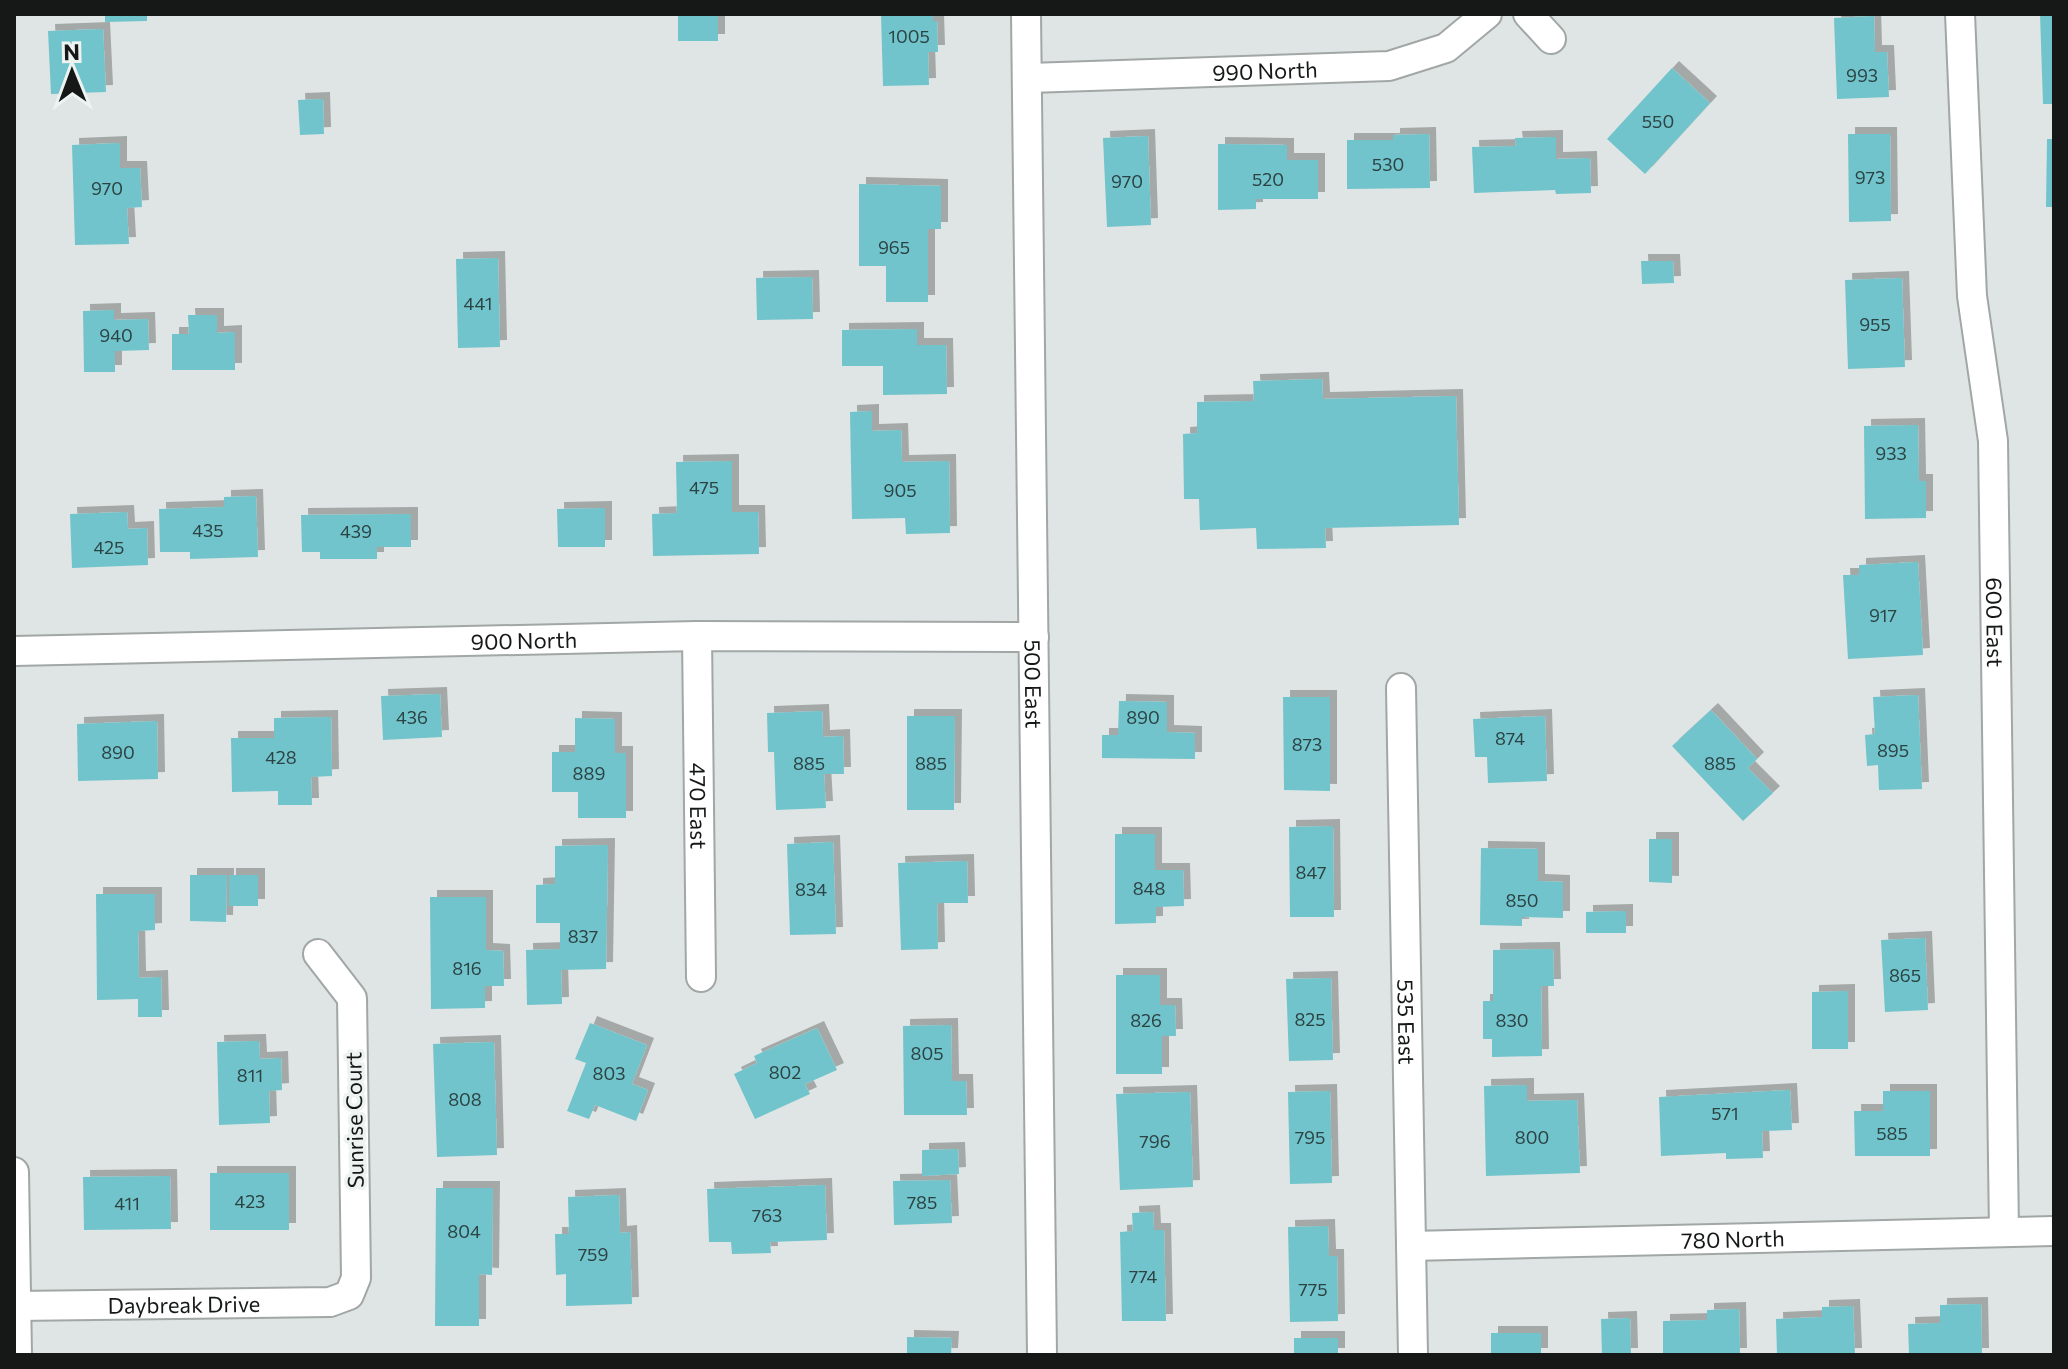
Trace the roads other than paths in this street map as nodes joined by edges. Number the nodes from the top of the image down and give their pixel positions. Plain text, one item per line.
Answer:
1 (1026, 14) edge
2 (1487, 14) edge
3 (1528, 14) edge
4 (1960, 14) edge
5 (1551, 39) dead end
6 (1029, 78) junction
7 (697, 636) junction
8 (1034, 637) junction
9 (14, 651) edge
10 (1401, 688) dead end
11 (318, 954) dead end
12 (701, 977) dead end
13 (14, 1172) edge
14 (2004, 1231) junction
15 (2054, 1231) edge
16 (1411, 1246) junction
17 (349, 1295) joint
18 (16, 1306) junction
19 (17, 1355) edge
20 (1042, 1355) edge
21 (1413, 1355) edge

1 - 6 street, 500 East
2 - 6 street, 990 North
3 - 5 street
4 - 14 street, 600 East
6 - 8 street, 500 East
7 - 8 street, 900 North
7 - 9 street, 900 North
7 - 12 street, 470 East
8 - 20 street, 500 East
10 - 16 street, 535 East
11 - 17 street, Sunrise Court
13 - 18 street
14 - 15 street, 780 North
14 - 16 street, 780 North
16 - 21 street, 535 East
17 - 18 street, Daybreak Drive
18 - 19 street

